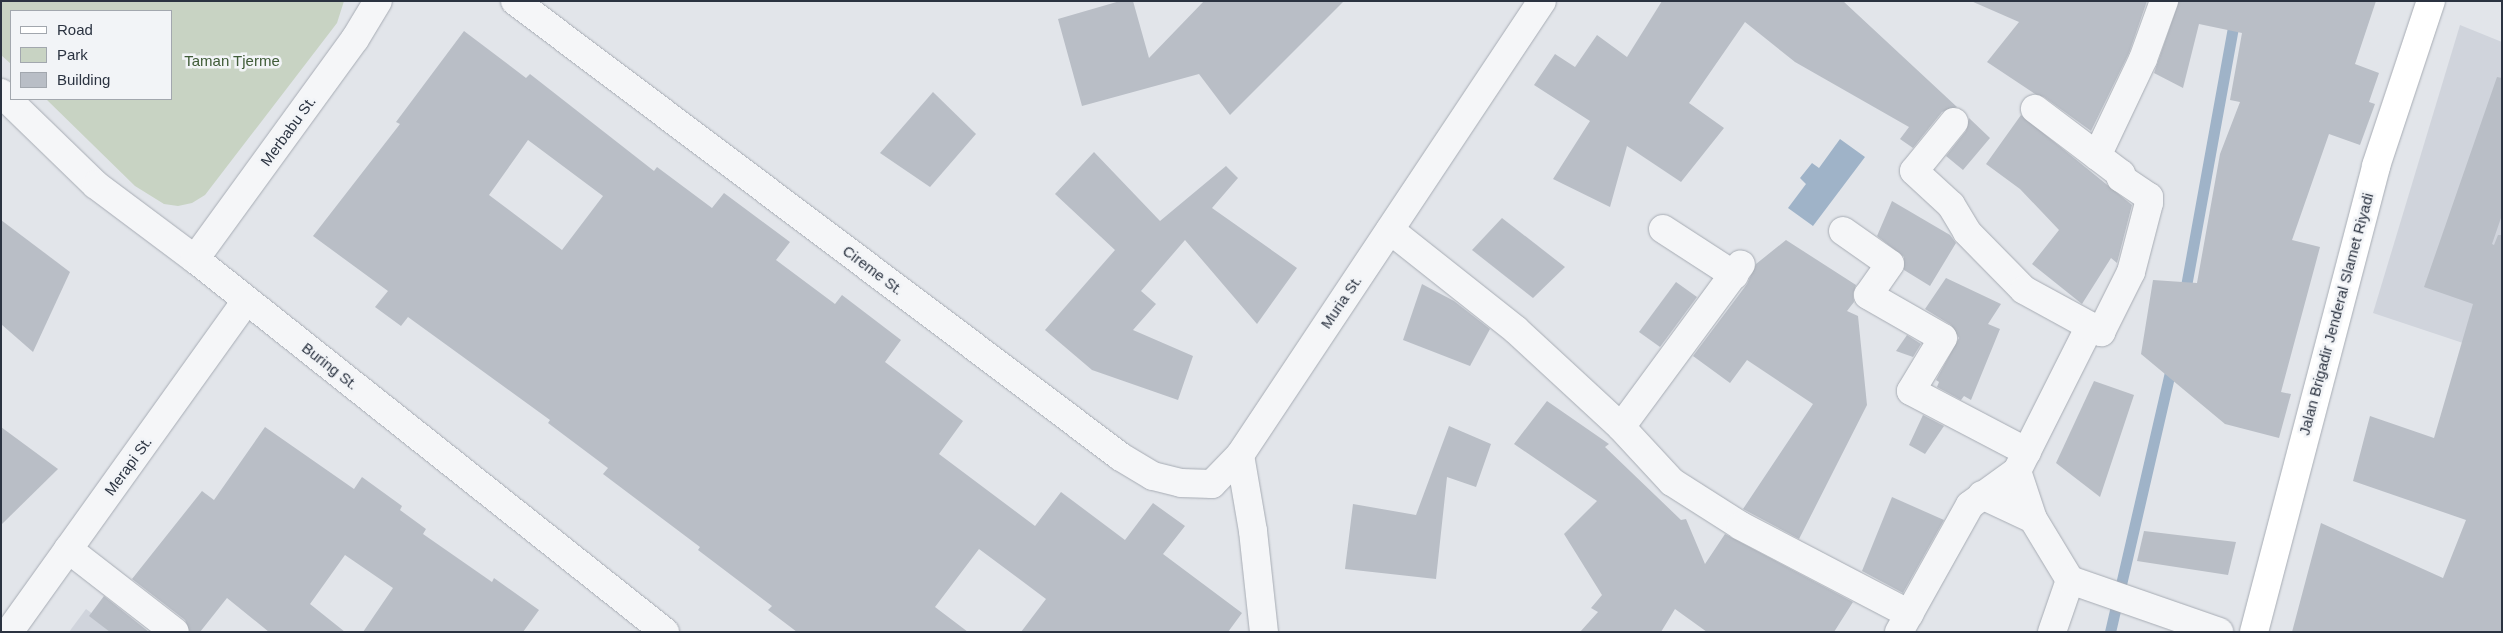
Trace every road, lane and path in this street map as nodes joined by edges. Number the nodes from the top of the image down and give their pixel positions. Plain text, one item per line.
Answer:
1 (378, 1) edge
2 (515, 1) edge
3 (1542, 1) edge
4 (2164, 1) edge
5 (2431, 1) edge
6 (1, 92) edge
7 (2035, 109) dead end
8 (1954, 122) dead end
9 (2097, 156) junction
10 (1663, 228) dead end
11 (1390, 230) junction
12 (1843, 231) dead end
13 (195, 259) junction
14 (247, 300) junction
15 (2090, 326) junction
16 (1621, 427) junction
17 (1240, 455) junction
18 (2022, 462) junction
19 (1982, 495) junction
20 (2033, 519) junction
21 (68, 549) junction
22 (2070, 580) junction
23 (1904, 623) edge
24 (9, 632) edge
25 (176, 632) edge
26 (665, 632) edge
27 (1264, 632) edge
28 (2052, 632) edge
29 (2220, 632) edge
30 (2254, 632) edge

1 - 13 street, Merbabu St.
2 - 17 street, Cireme St.
3 - 11 street, Muria St.
4 - 9 street
5 - 30 main road, Jalan Brigadir Jenderal Slamet Riyadi
6 - 13 street, Buring St.
7 - 9 street
8 - 15 street
9 - 15 street
10 - 16 street
11 - 16 street
11 - 17 street, Muria St.
12 - 18 street
13 - 14 street, Buring St.
14 - 21 street, Merapi St.
14 - 26 street, Buring St.
15 - 18 street
16 - 23 street
17 - 27 street
18 - 19 street
18 - 20 street
19 - 20 street
19 - 23 street
20 - 22 street
21 - 24 street, Merapi St.
21 - 25 street
22 - 28 street
22 - 29 street

